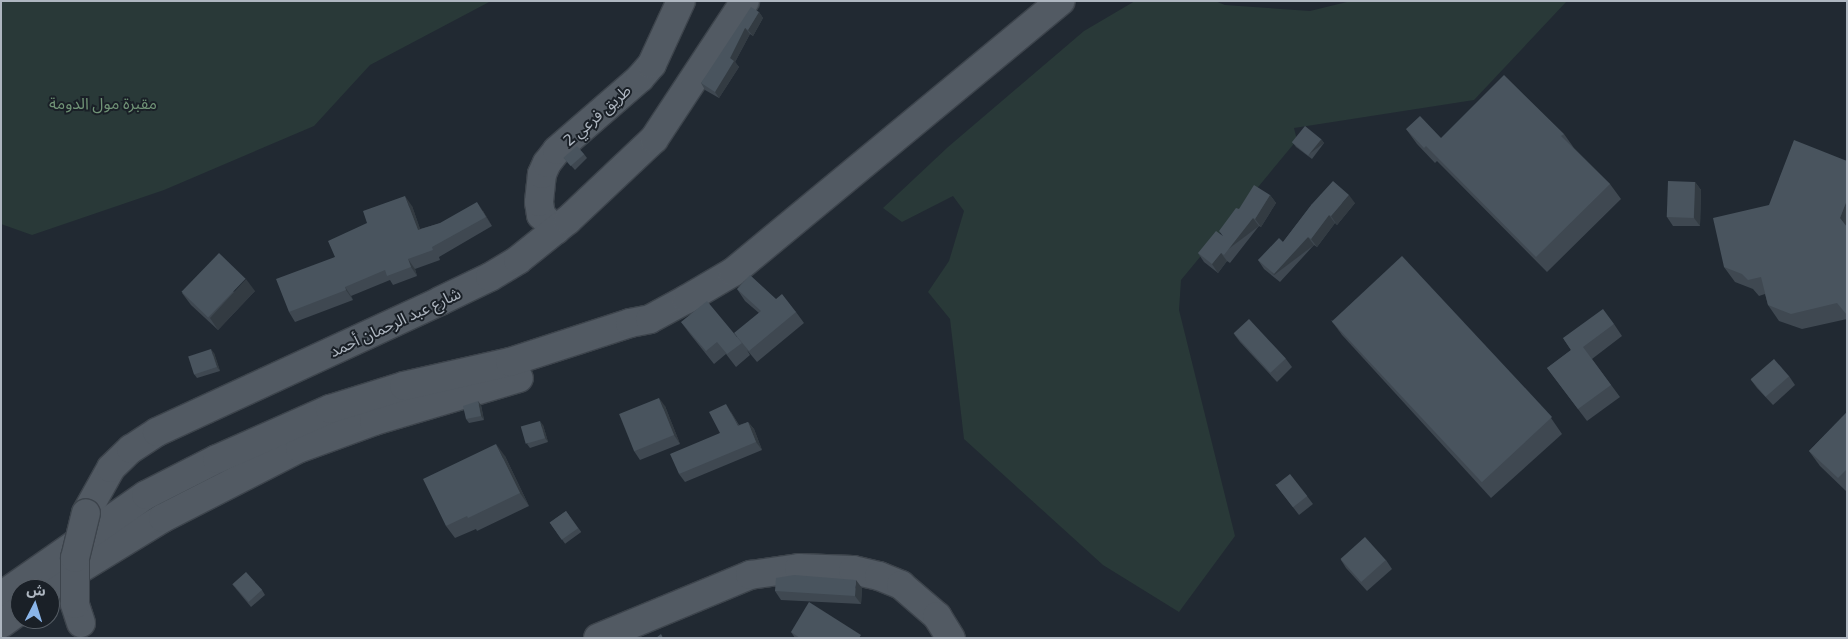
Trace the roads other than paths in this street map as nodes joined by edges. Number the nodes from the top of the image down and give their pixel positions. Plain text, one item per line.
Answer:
1 (681, 1) edge
2 (745, 1) edge
3 (1061, 1) edge
4 (556, 230) junction
5 (650, 319) junction
6 (60, 581) edge
7 (1, 596) edge
8 (83, 630) edge
9 (598, 638) edge
10 (951, 638) edge

1 - 4 main road, طريق فرعي 2
2 - 4 main road, شارع عبد الرحمان أحمد
3 - 5 main road
4 - 8 main road, شارع عبد الرحمان أحمد, bridge
5 - 6 main road
5 - 7 main road
9 - 10 main road

